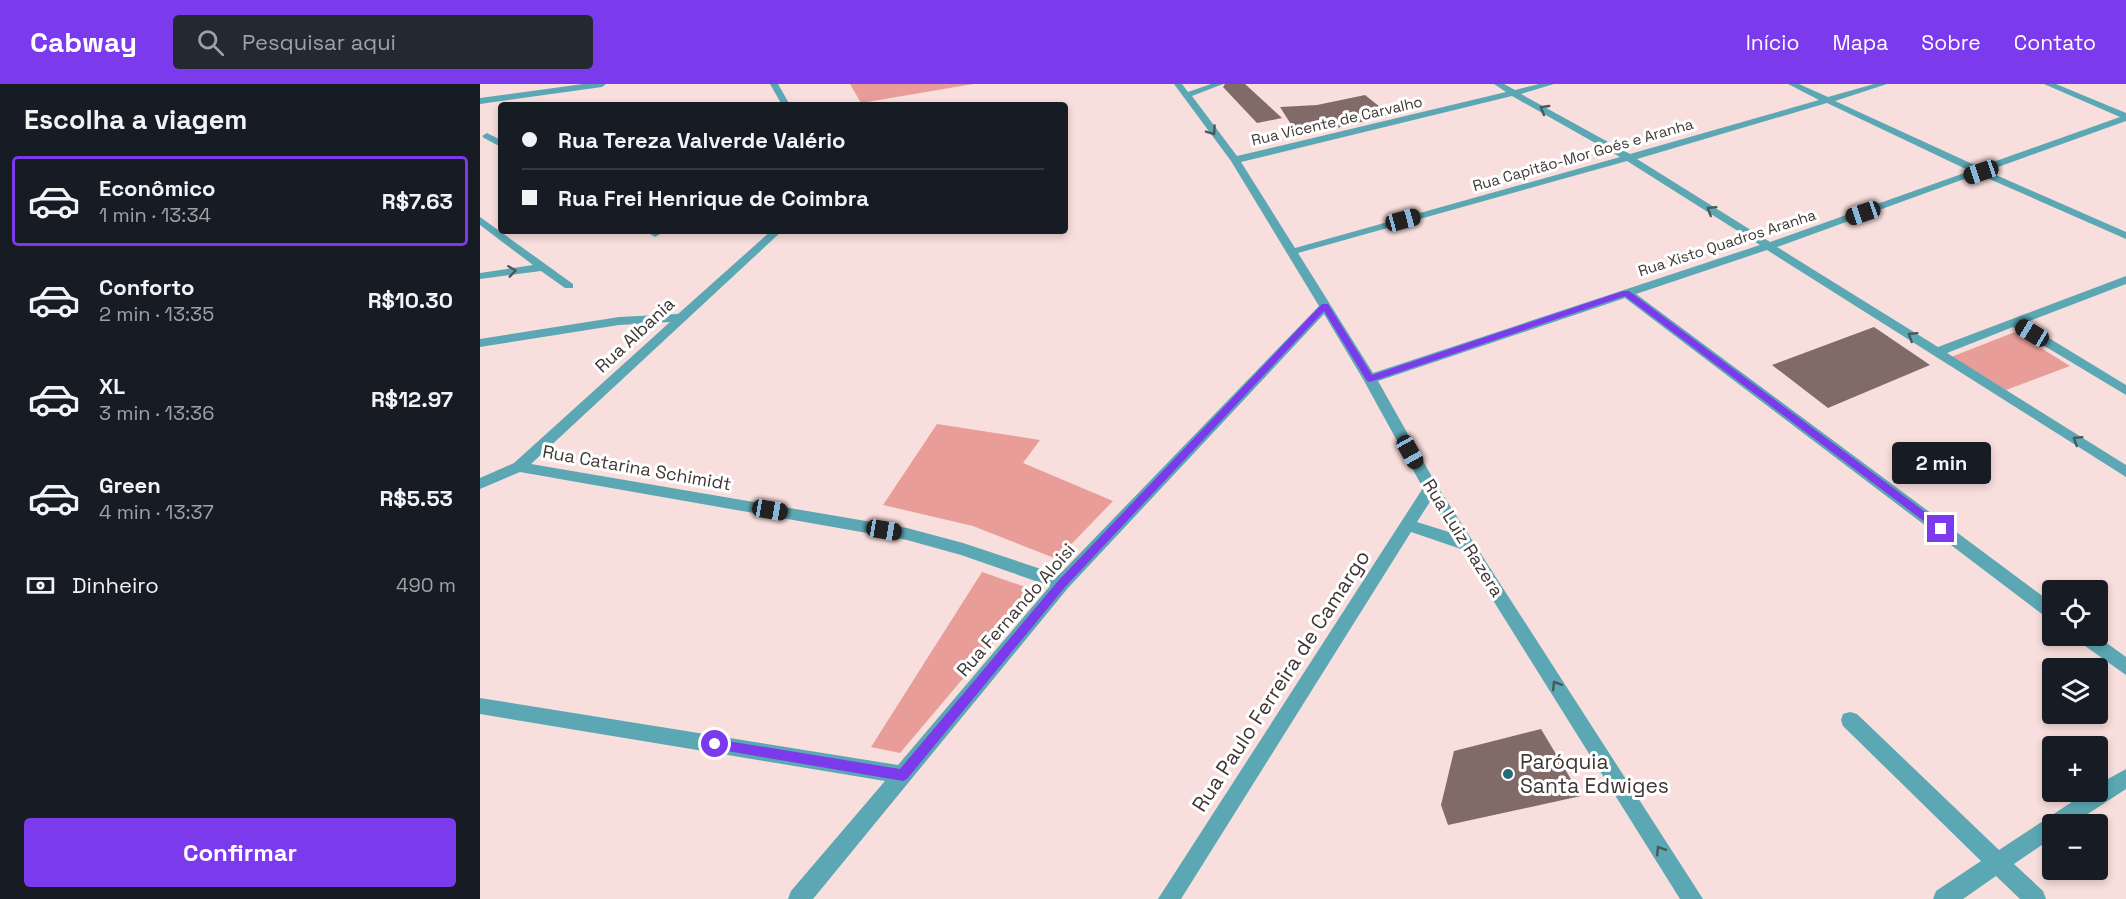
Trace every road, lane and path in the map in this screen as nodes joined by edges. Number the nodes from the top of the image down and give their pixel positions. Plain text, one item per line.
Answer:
1 (602, 84) edge
2 (774, 84) edge
3 (1178, 84) edge
4 (1219, 84) edge
5 (1498, 84) edge
6 (1550, 84) edge
7 (1792, 84) edge
8 (1883, 84) edge
9 (2048, 84) edge
10 (1517, 93) junction
11 (1187, 95) junction
12 (1828, 100) junction
13 (480, 101) edge
14 (784, 102) edge
15 (2126, 117) edge
16 (487, 136) dead end
17 (498, 142) edge
18 (1629, 158) junction
19 (1235, 160) junction
20 (1981, 172) junction
21 (480, 220) edge
22 (498, 233) edge
23 (499, 234) edge
24 (774, 234) edge
25 (2126, 236) edge
26 (1769, 246) junction
27 (1291, 252) junction
28 (543, 267) junction
29 (480, 276) edge
30 (2126, 280) edge
31 (569, 286) dead end
32 (1626, 293) junction
33 (1325, 306) junction
34 (680, 318) junction
35 (2013, 322) junction
36 (480, 344) edge
37 (1937, 352) junction
38 (1370, 379) junction
39 (2126, 391) edge
40 (519, 467) junction
41 (2126, 472) edge
42 (480, 484) edge
43 (1431, 488) junction
44 (1407, 525) junction
45 (1466, 544) junction
46 (1062, 583) junction
47 (2042, 605) edge
48 (2098, 646) edge
49 (2126, 667) edge
50 (480, 706) edge
51 (1850, 720) dead end
52 (903, 775) junction
53 (2126, 778) edge
54 (2070, 814) edge
55 (2042, 832) edge
56 (1996, 862) junction
57 (799, 899) edge
58 (1169, 899) edge
59 (1692, 899) edge
60 (1944, 899) edge
61 (2035, 899) edge

1 - 13 street
2 - 14 street
3 - 11 street, Rua Luiz Razera
4 - 11 street
5 - 10 street
6 - 10 street, Rua Vicente de Carvalho
7 - 12 street
8 - 12 street, Rua Capitão-Mor Goés e Aranha
9 - 15 street
18 -> 10 street
10 - 19 street, Rua Vicente de Carvalho
11 -> 19 street, Rua Luiz Razera
12 - 18 street, Rua Capitão-Mor Goés e Aranha
12 - 20 street
15 - 20 street, Rua Xisto Quadros Aranha
16 - 17 street
26 -> 18 street
18 - 27 street, Rua Capitão-Mor Goés e Aranha
19 - 27 street, Rua Luiz Razera
20 - 25 street
20 - 26 street, Rua Xisto Quadros Aranha
21 - 22 street
23 - 28 street
24 - 34 street, Rua Albania
26 - 32 street, Rua Xisto Quadros Aranha
37 -> 26 street
27 - 33 street, Rua Luiz Razera
29 -> 28 street
28 - 31 street
30 - 35 street
32 - 38 street, Rua Xisto Quadros Aranha
32 - 47 street
33 - 38 street, Rua Luiz Razera
33 - 46 street, Rua Fernando Aloisi
34 - 36 street
34 - 40 street, Rua Albania
35 - 37 street
35 - 39 street
41 -> 37 street
38 - 43 street, Rua Luiz Razera
40 - 42 street
40 - 46 street, Rua Catarina Schimidt
43 - 44 street, Rua Paulo Ferreira de Camargo
43 - 45 street, Rua Luiz Razera
44 - 45 street
44 - 58 street, Rua Paulo Ferreira de Camargo
59 -> 45 street, Rua Luiz Razera
46 - 52 street, Rua Fernando Aloisi
48 - 49 street
50 - 52 street
51 - 56 street
52 - 57 street, Rua Fernando Aloisi
53 - 54 street
55 - 56 street
56 - 60 street
56 - 61 street

